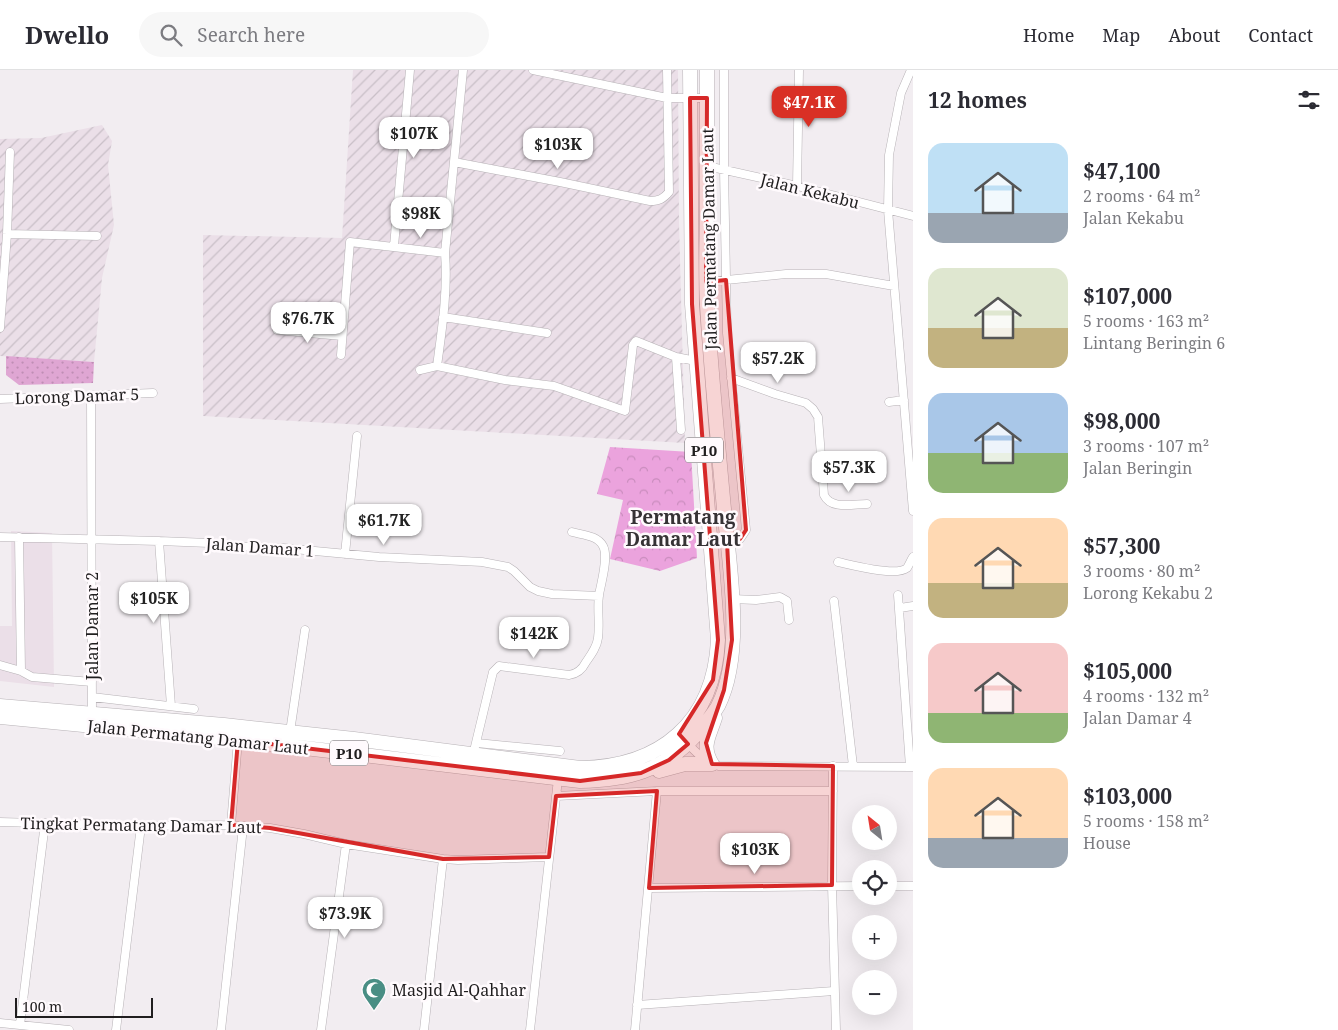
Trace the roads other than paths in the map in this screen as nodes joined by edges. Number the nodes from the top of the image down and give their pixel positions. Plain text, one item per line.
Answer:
1 (410, 70) edge
2 (463, 70) edge
3 (533, 70) edge
4 (667, 70) edge
5 (690, 70) edge
6 (707, 70) edge
7 (712, 70) edge
8 (724, 70) edge
9 (798, 70) edge
10 (911, 70) edge
11 (666, 98) junction
12 (690, 98) junction
13 (707, 98) junction
14 (707, 135) junction
15 (10, 152) dead end
16 (454, 162) junction
17 (707, 166) junction
18 (724, 169) junction
19 (797, 186) junction
20 (888, 210) junction
21 (913, 216) edge
22 (7, 234) junction
23 (97, 236) dead end
24 (394, 246) junction
25 (445, 254) junction
26 (726, 280) junction
27 (706, 282) junction
28 (894, 286) junction
29 (444, 317) junction
30 (0, 328) edge
31 (277, 330) dead end
32 (547, 333) dead end
33 (342, 336) junction
34 (341, 355) dead end
35 (676, 358) junction
36 (696, 361) junction
37 (437, 366) junction
38 (420, 370) dead end
39 (731, 378) junction
40 (153, 393) dead end
41 (91, 396) junction
42 (0, 399) edge
43 (904, 400) junction
44 (889, 402) dead end
45 (909, 410) edge
46 (682, 430) dead end
47 (357, 436) dead end
48 (867, 504) dead end
49 (913, 511) edge
50 (572, 532) dead end
51 (0, 537) edge
52 (19, 537) junction
53 (92, 539) junction
54 (158, 540) junction
55 (727, 542) junction
56 (345, 554) junction
57 (913, 557) edge
58 (838, 562) dead end
59 (898, 595) dead end
60 (599, 596) junction
61 (732, 599) junction
62 (834, 601) dead end
63 (913, 606) edge
64 (900, 608) junction
65 (789, 620) dead end
66 (305, 630) dead end
67 (0, 665) edge
68 (913, 666) edge
69 (903, 667) junction
70 (21, 671) junction
71 (92, 682) junction
72 (92, 697) junction
73 (0, 706) edge
74 (171, 706) junction
75 (717, 707) junction
76 (194, 709) dead end
77 (92, 714) junction
78 (0, 717) edge
79 (290, 732) junction
80 (683, 739) junction
81 (238, 740) junction
82 (475, 749) junction
83 (560, 751) dead end
84 (712, 764) junction
85 (833, 766) junction
86 (853, 766) junction
87 (912, 767) edge
88 (641, 773) junction
89 (558, 778) junction
90 (657, 791) junction
91 (833, 791) junction
92 (556, 796) junction
93 (0, 822) edge
94 (45, 823) junction
95 (231, 825) junction
96 (141, 826) junction
97 (244, 827) junction
98 (346, 844) junction
99 (549, 857) junction
100 (443, 860) junction
101 (832, 885) junction
102 (852, 886) edge
103 (897, 886) edge
104 (913, 886) edge
105 (649, 888) junction
106 (834, 991) junction
107 (637, 1005) junction
108 (0, 1023) edge
109 (20, 1025) junction
110 (69, 1030) edge
111 (116, 1030) edge
112 (221, 1030) edge
113 (322, 1030) edge
114 (424, 1030) edge
115 (530, 1030) edge
116 (635, 1030) edge
117 (836, 1030) edge

1 - 24 street
2 - 16 street
3 - 11 street
4 - 11 street
5 - 12 highway, Jalan Permatang Damar Laut / P10
6 - 13 highway, Jalan Permatang Damar Laut / P10
7 - 14 highway
8 - 18 street
9 - 19 street
10 - 20 street
11 - 12 street
11 - 16 street
12 - 13 street
12 - 36 highway, Jalan Permatang Damar Laut / P10
13 - 14 highway, Jalan Permatang Damar Laut / P10
14 - 17 highway, Jalan Permatang Damar Laut / P10
15 - 22 street
16 - 25 street
17 - 18 street, Jalan Kekabu
17 - 27 highway, Jalan Permatang Damar Laut / P10
18 - 19 street, Jalan Kekabu
18 - 26 street
19 - 20 street, Jalan Kekabu
20 - 21 street, Jalan Kekabu
20 - 28 street
22 - 23 street
22 - 30 street
24 - 25 street
24 - 33 street
25 - 29 street
26 - 27 street
26 - 28 street
26 - 39 street
27 - 55 highway, Jalan Permatang Damar Laut / P10
28 - 43 street
29 - 32 street
29 - 37 street
31 - 33 street
33 - 34 street
35 - 36 street
35 - 37 street
35 - 46 street
36 - 80 highway, Jalan Permatang Damar Laut / P10
37 - 38 street
39 - 48 street
39 - 55 street
40 - 41 street, Lorong Damar 5
41 - 42 street, Lorong Damar 5
41 - 53 street
43 - 44 street
43 - 45 street
45 - 49 street
47 - 56 street
50 - 60 street
51 - 52 street, Jalan Damar 1
52 - 53 street, Jalan Damar 1
52 - 70 street
53 - 54 street, Jalan Damar 1
53 - 71 street, Jalan Damar 2
54 - 56 street, Jalan Damar 1
54 - 74 street
55 - 61 highway, Jalan Permatang Damar Laut / P10
56 - 60 street, Jalan Damar 1
57 - 58 street
59 - 64 street
60 - 82 street
61 - 65 street
61 - 75 highway, Jalan Permatang Damar Laut / P10
62 - 86 street
63 - 64 street
64 - 69 street
66 - 79 street
67 - 70 street
68 - 69 street
69 - 87 street
70 - 71 street
71 - 72 street, Jalan Damar 2
72 - 74 street
72 - 77 street, Jalan Damar 2
73 - 77 highway, Jalan Permatang Damar Laut / P10
74 - 76 street
75 - 80 highway, Jalan Permatang Damar Laut / P10
75 - 84 highway
77 - 79 highway, Jalan Permatang Damar Laut / P10
78 - 81 highway, Jalan Permatang Damar Laut / P10
79 - 82 highway, Jalan Permatang Damar Laut / P10
80 - 82 highway, Jalan Permatang Damar Laut / P10
80 - 84 street
80 - 88 highway, Jalan Permatang Damar Laut / P10
81 - 89 highway, Jalan Permatang Damar Laut / P10
81 - 95 street
82 - 83 street
84 - 85 street
84 - 88 highway
85 - 86 street
85 - 91 street
86 - 87 street
88 - 89 highway, Jalan Permatang Damar Laut / P10
89 - 92 street
90 - 91 street
90 - 92 street
90 - 105 street
91 - 101 street
92 - 99 street
93 - 94 street, Tingkat Permatang Damar Laut
94 - 96 street, Tingkat Permatang Damar Laut
94 - 109 street
95 - 96 street, Tingkat Permatang Damar Laut
95 - 97 street, Tingkat Permatang Damar Laut
96 - 111 street
97 - 98 street, Tingkat Permatang Damar Laut
97 - 112 street
98 - 100 street, Tingkat Permatang Damar Laut
98 - 113 street
99 - 100 street, Tingkat Permatang Damar Laut
99 - 115 street
100 - 114 street
101 - 102 street
101 - 105 street
101 - 106 street
103 - 104 street
105 - 107 street
106 - 107 street
106 - 117 street
107 - 116 street
108 - 109 street
109 - 110 street

